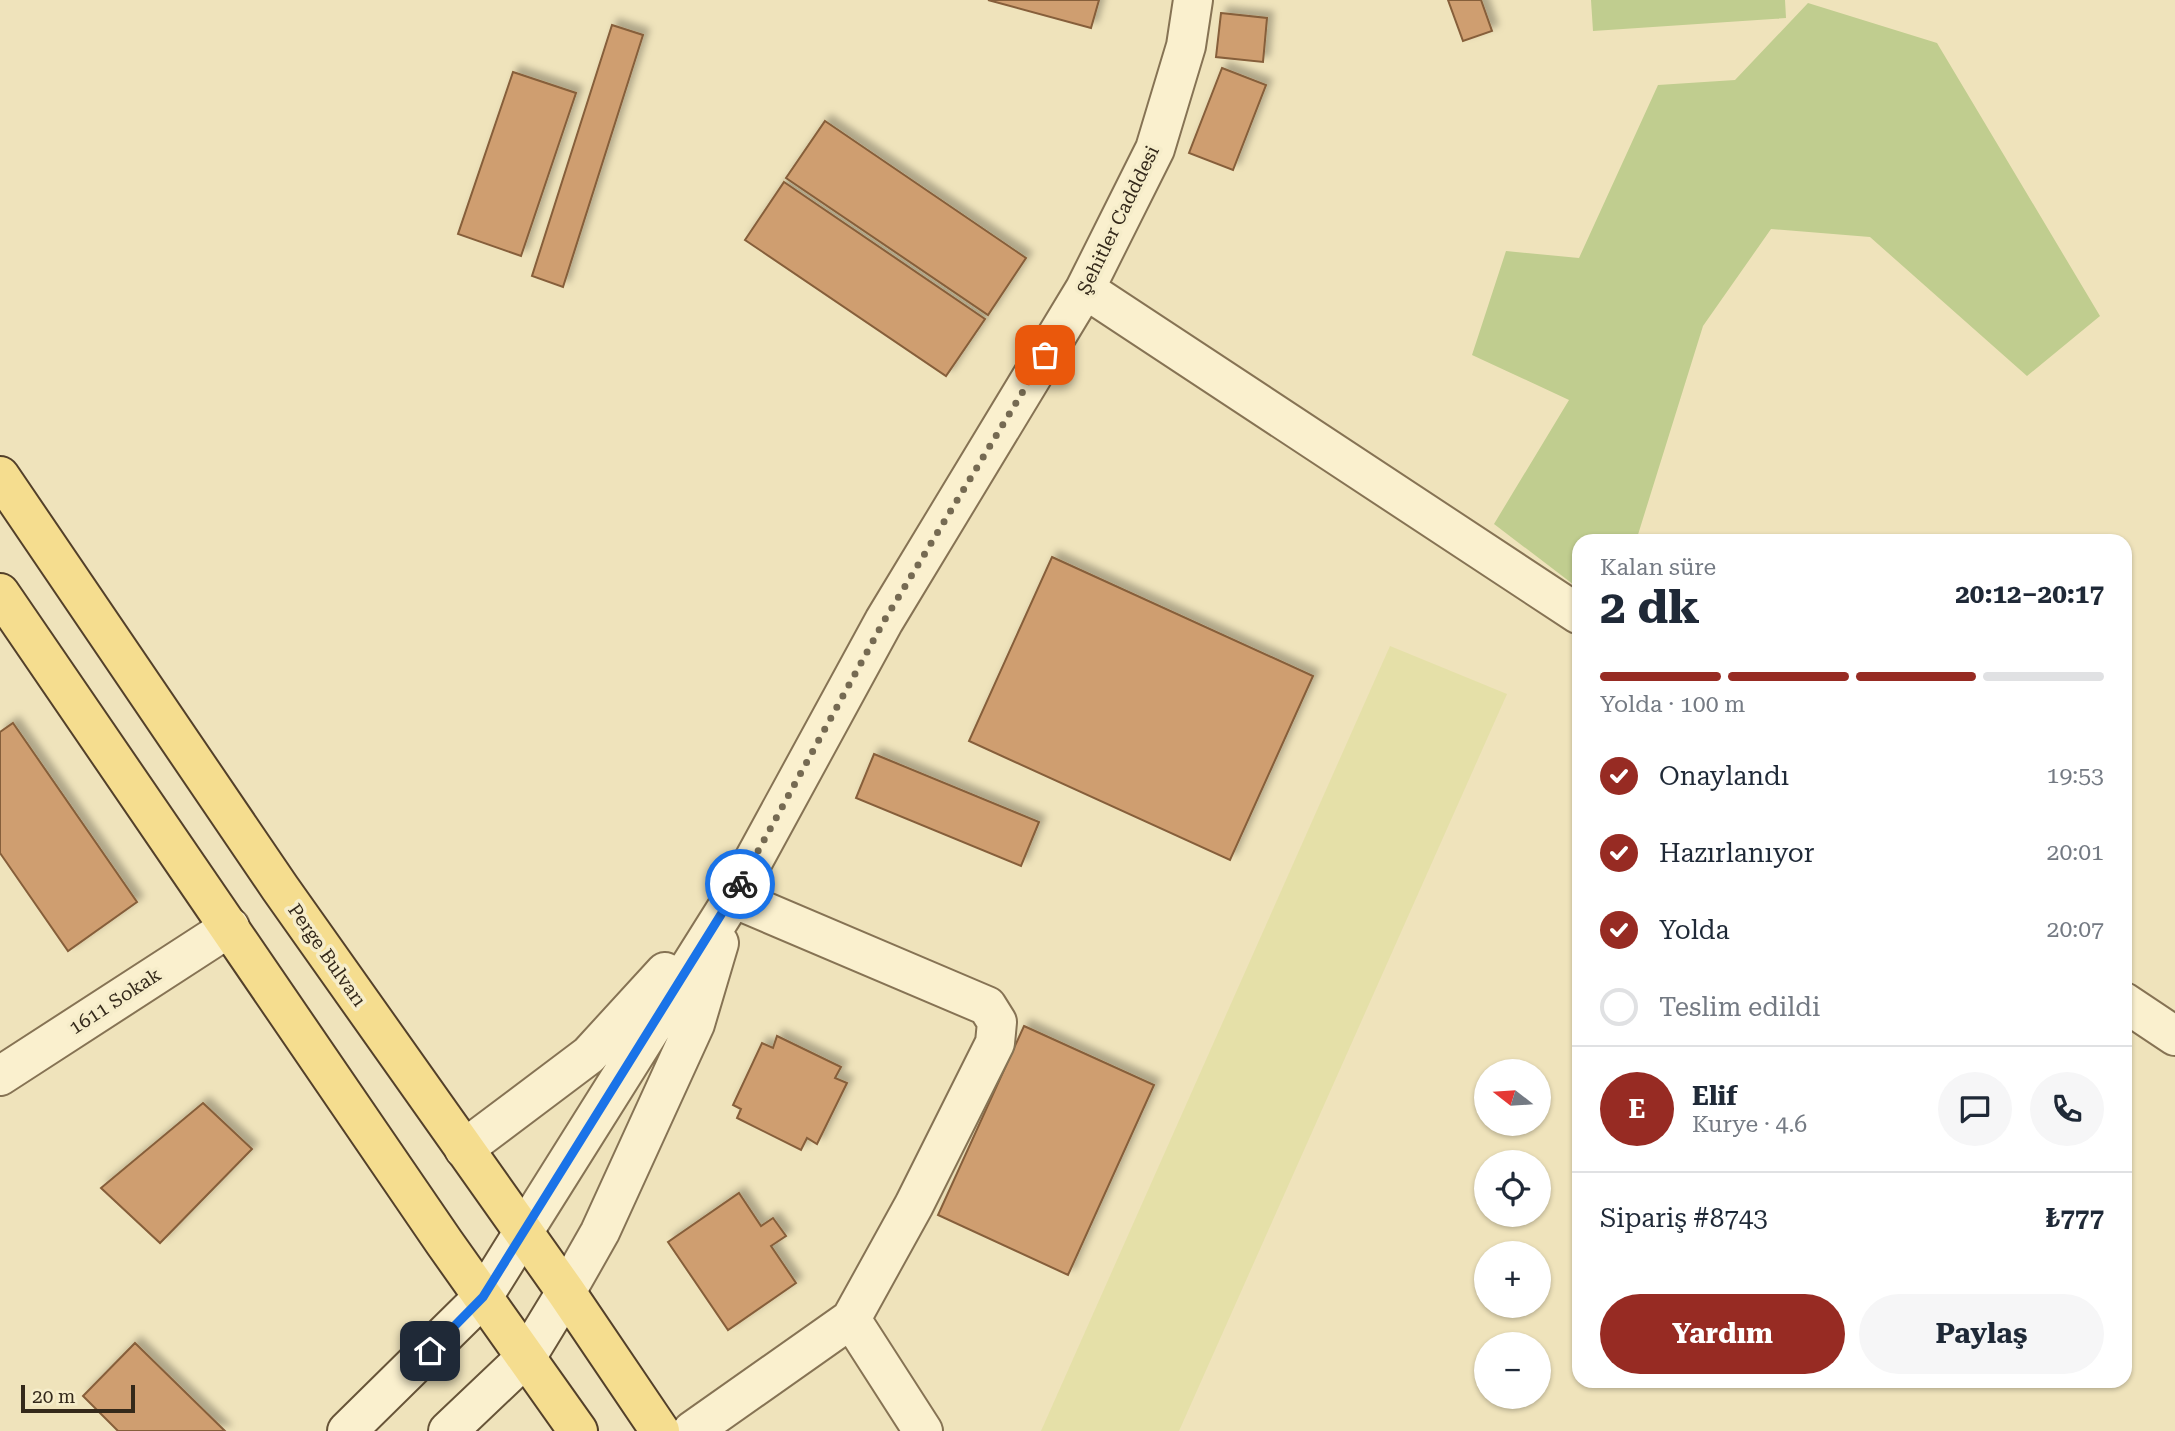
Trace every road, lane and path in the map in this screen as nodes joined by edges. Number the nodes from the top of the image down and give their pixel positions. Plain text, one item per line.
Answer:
1 (1193, 0) edge
2 (1085, 289) junction
3 (0, 476) edge
4 (0, 593) edge
5 (1572, 610) edge
6 (733, 898) junction
7 (230, 926) junction
8 (2132, 1007) edge
9 (2175, 1036) edge
10 (0, 1076) edge
11 (464, 1149) junction
12 (524, 1231) junction
13 (566, 1292) junction
14 (483, 1297) junction
15 (851, 1319) junction
16 (527, 1356) junction
17 (347, 1431) edge
18 (448, 1431) edge
19 (578, 1431) edge
20 (660, 1431) edge
21 (692, 1431) edge
22 (923, 1431) edge

1 - 2 street, Şehitler Cadddesi
2 - 5 street
2 - 6 street, Şehitler Cadddesi
3 - 11 main road, Perge Bulvarı
4 - 7 main road
6 - 11 street
6 - 12 street
6 - 13 street
6 - 15 street
7 - 10 street, 1611 Sokak
7 - 14 main road
8 - 9 street
11 - 12 main road, Perge Bulvarı
12 - 13 main road, Perge Bulvarı
12 - 14 street
13 - 16 street
13 - 20 main road, Perge Bulvarı
14 - 16 main road
14 - 17 street
15 - 21 street
15 - 22 street
16 - 18 street
16 - 19 main road

